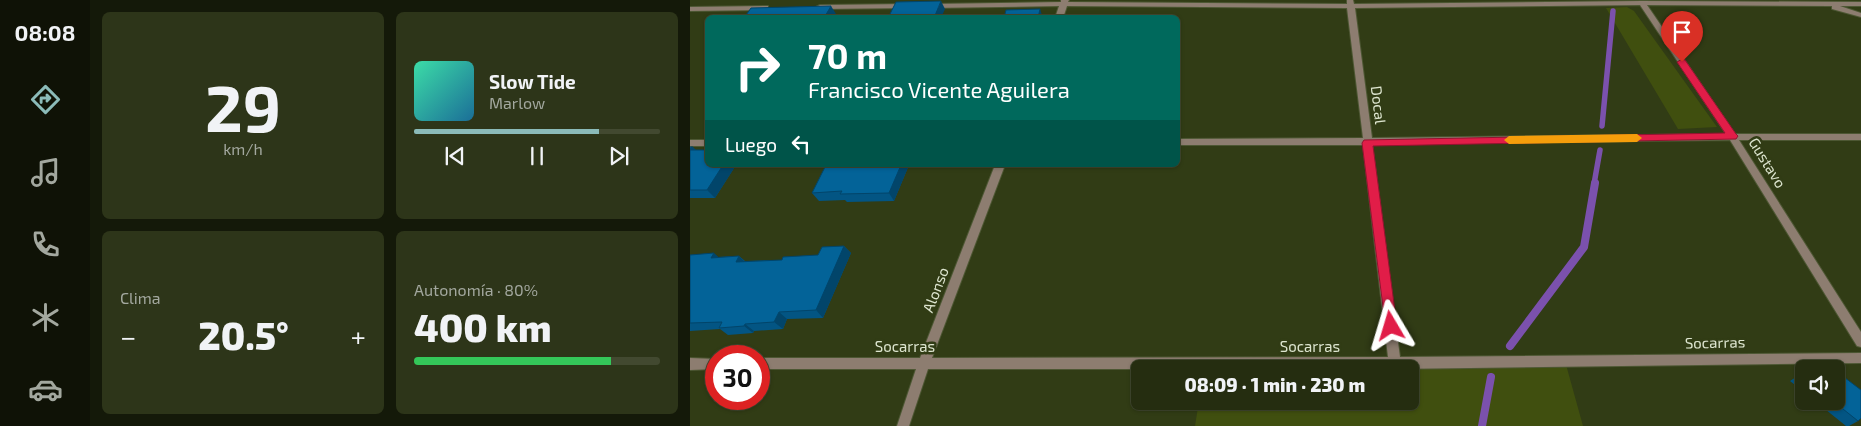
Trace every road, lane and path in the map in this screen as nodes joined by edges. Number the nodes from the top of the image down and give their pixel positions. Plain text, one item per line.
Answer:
1 (1065, 2) edge
2 (1642, 2) junction
3 (1841, 2) edge
4 (1350, 3) edge
5 (1825, 4) junction
6 (1861, 4) edge
7 (769, 8) edge
8 (808, 8) edge
9 (690, 9) edge
10 (1060, 15) edge
11 (1861, 15) edge
12 (1732, 136) junction
13 (1861, 137) edge
14 (1180, 142) edge
15 (690, 143) edge
16 (705, 143) edge
17 (1368, 143) junction
18 (999, 167) edge
19 (1861, 342) edge
20 (1861, 358) edge
21 (1395, 360) edge
22 (924, 363) junction
23 (1131, 363) edge
24 (1419, 363) edge
25 (690, 364) edge
26 (705, 364) edge
27 (770, 364) edge
28 (903, 426) edge

1 - 4 street
1 - 8 street
1 - 10 street
2 - 4 street
2 - 5 street
2 - 12 street, Gustavo
3 - 5 street
3 - 6 street
4 - 17 street, Docal
5 - 11 street
7 - 9 street
12 - 13 street
12 - 17 street
12 - 19 street, Gustavo
14 - 17 street
15 - 16 street
17 - 21 street, Docal
18 - 22 street, Alonso
20 - 24 street, Socarras
22 - 23 street, Socarras
22 - 27 street, Socarras
22 - 28 street, Alonso
25 - 26 street

